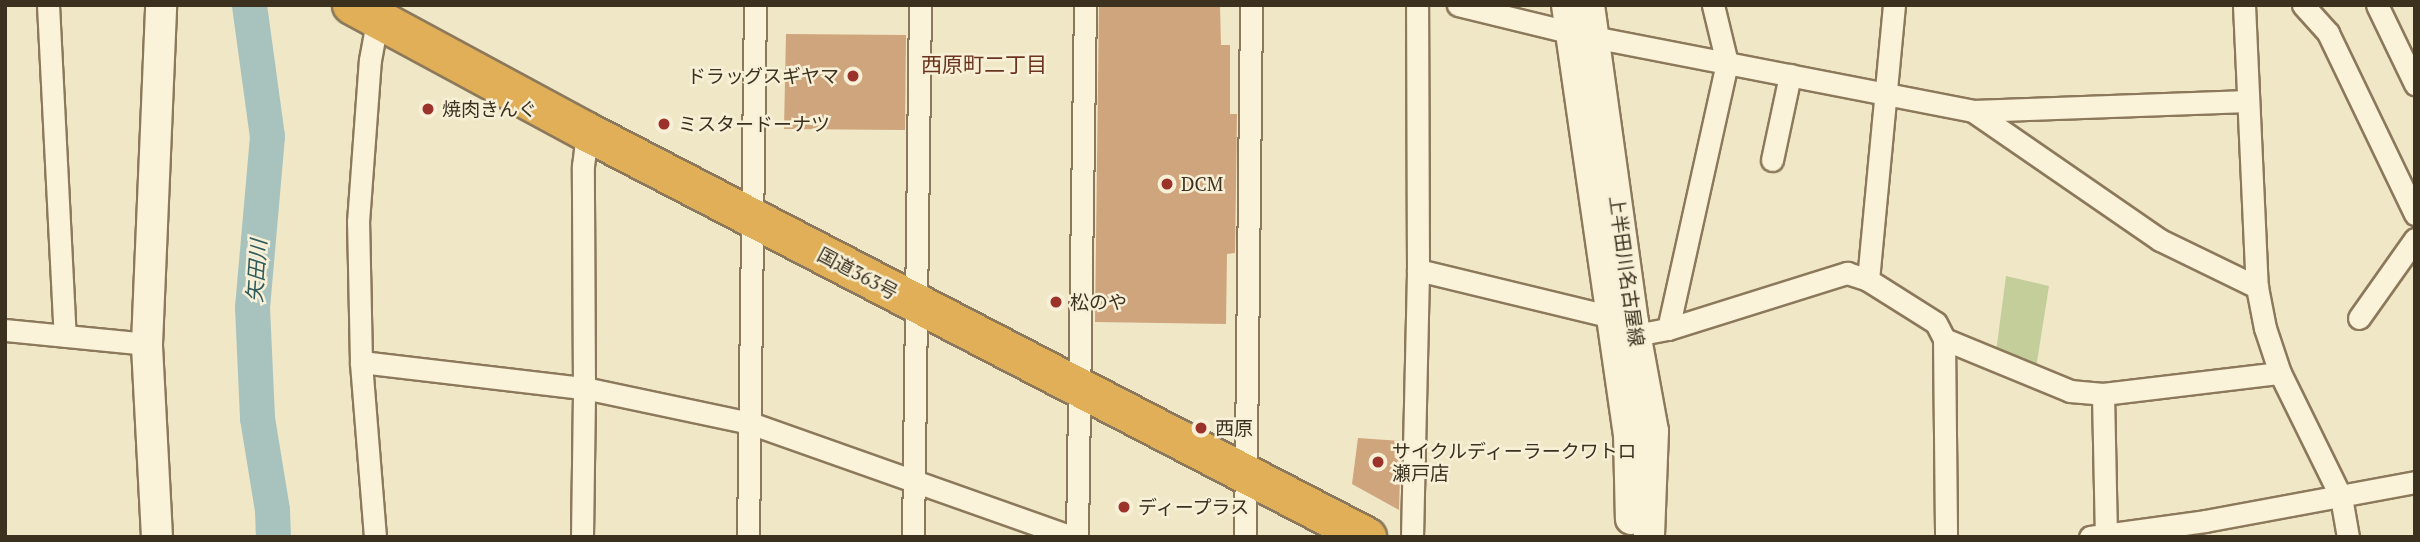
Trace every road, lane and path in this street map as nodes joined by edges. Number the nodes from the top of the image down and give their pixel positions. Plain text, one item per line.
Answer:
1 (48, 5) edge
2 (161, 5) edge
3 (755, 5) edge
4 (919, 5) edge
5 (1085, 5) edge
6 (1251, 5) edge
7 (1417, 5) edge
8 (1458, 5) edge
9 (1589, 5) edge
10 (1713, 5) edge
11 (1894, 5) edge
12 (2244, 5) edge
13 (2303, 5) edge
14 (2377, 5) edge
15 (369, 11) edge
16 (1576, 25) edge
17 (1727, 62) junction
18 (1790, 75) junction
19 (2415, 84) edge
20 (1885, 94) junction
21 (2249, 101) junction
22 (1973, 111) junction
23 (586, 132) junction
24 (1772, 160) dead end
25 (2415, 214) edge
26 (750, 216) junction
27 (2415, 239) edge
28 (1418, 270) junction
29 (1868, 280) junction
30 (2257, 287) junction
31 (915, 303) junction
32 (1612, 317) junction
33 (2359, 318) dead end
34 (1668, 329) junction
35 (5, 330) edge
36 (1636, 335) junction
37 (65, 336) junction
38 (1944, 339) junction
39 (147, 344) junction
40 (360, 362) junction
41 (2280, 373) junction
42 (584, 388) junction
43 (1082, 389) junction
44 (2103, 394) junction
45 (750, 423) junction
46 (1246, 472) junction
47 (914, 482) junction
48 (2415, 482) edge
49 (2341, 497) junction
50 (2206, 529) edge
51 (2101, 536) edge
52 (157, 537) edge
53 (375, 537) edge
54 (582, 537) edge
55 (748, 537) edge
56 (913, 537) edge
57 (1072, 537) edge
58 (1077, 537) edge
59 (1245, 537) edge
60 (1367, 537) edge
61 (1412, 537) edge
62 (1631, 537) edge
63 (1649, 537) edge
64 (1947, 537) edge
65 (2348, 537) edge

1 - 37 street
2 - 39 main road
3 - 26 street
4 - 31 street
5 - 43 street
6 - 46 street
7 - 28 street
8 - 16 street
9 - 16 main road, 上半田川名古屋線
10 - 17 street
11 - 20 street
12 - 21 street
13 - 25 street
14 - 19 street
15 - 23 highway, 国道363号
15 - 40 street
16 - 17 street
16 - 32 main road, 上半田川名古屋線
16 - 36 main road, 上半田川名古屋線
17 - 18 street
17 - 34 street
18 - 20 street
18 - 24 street
20 - 22 street
20 - 29 street
21 - 22 street
21 - 30 street
22 - 30 street
23 - 26 highway, 国道363号
23 - 42 street
26 - 31 highway, 国道363号
26 - 45 street
27 - 33 street
28 - 32 street
28 - 61 street
29 - 34 street
29 - 38 street
30 - 41 street
31 - 43 highway, 国道363号
31 - 47 street
32 - 62 main road, 上半田川名古屋線
34 - 36 street
35 - 37 street
36 - 63 main road, 上半田川名古屋線
37 - 39 street
38 - 44 street
38 - 64 street
39 - 52 main road
40 - 42 street
40 - 53 street
41 - 44 street
41 - 49 street
42 - 45 street
42 - 54 street
43 - 46 highway, 国道363号
43 - 58 street
44 - 51 street
45 - 47 street
45 - 55 street
46 - 59 street
46 - 60 highway, 国道363号
47 - 56 street
47 - 57 street
48 - 49 street
49 - 50 street
49 - 65 street
50 - 51 street

